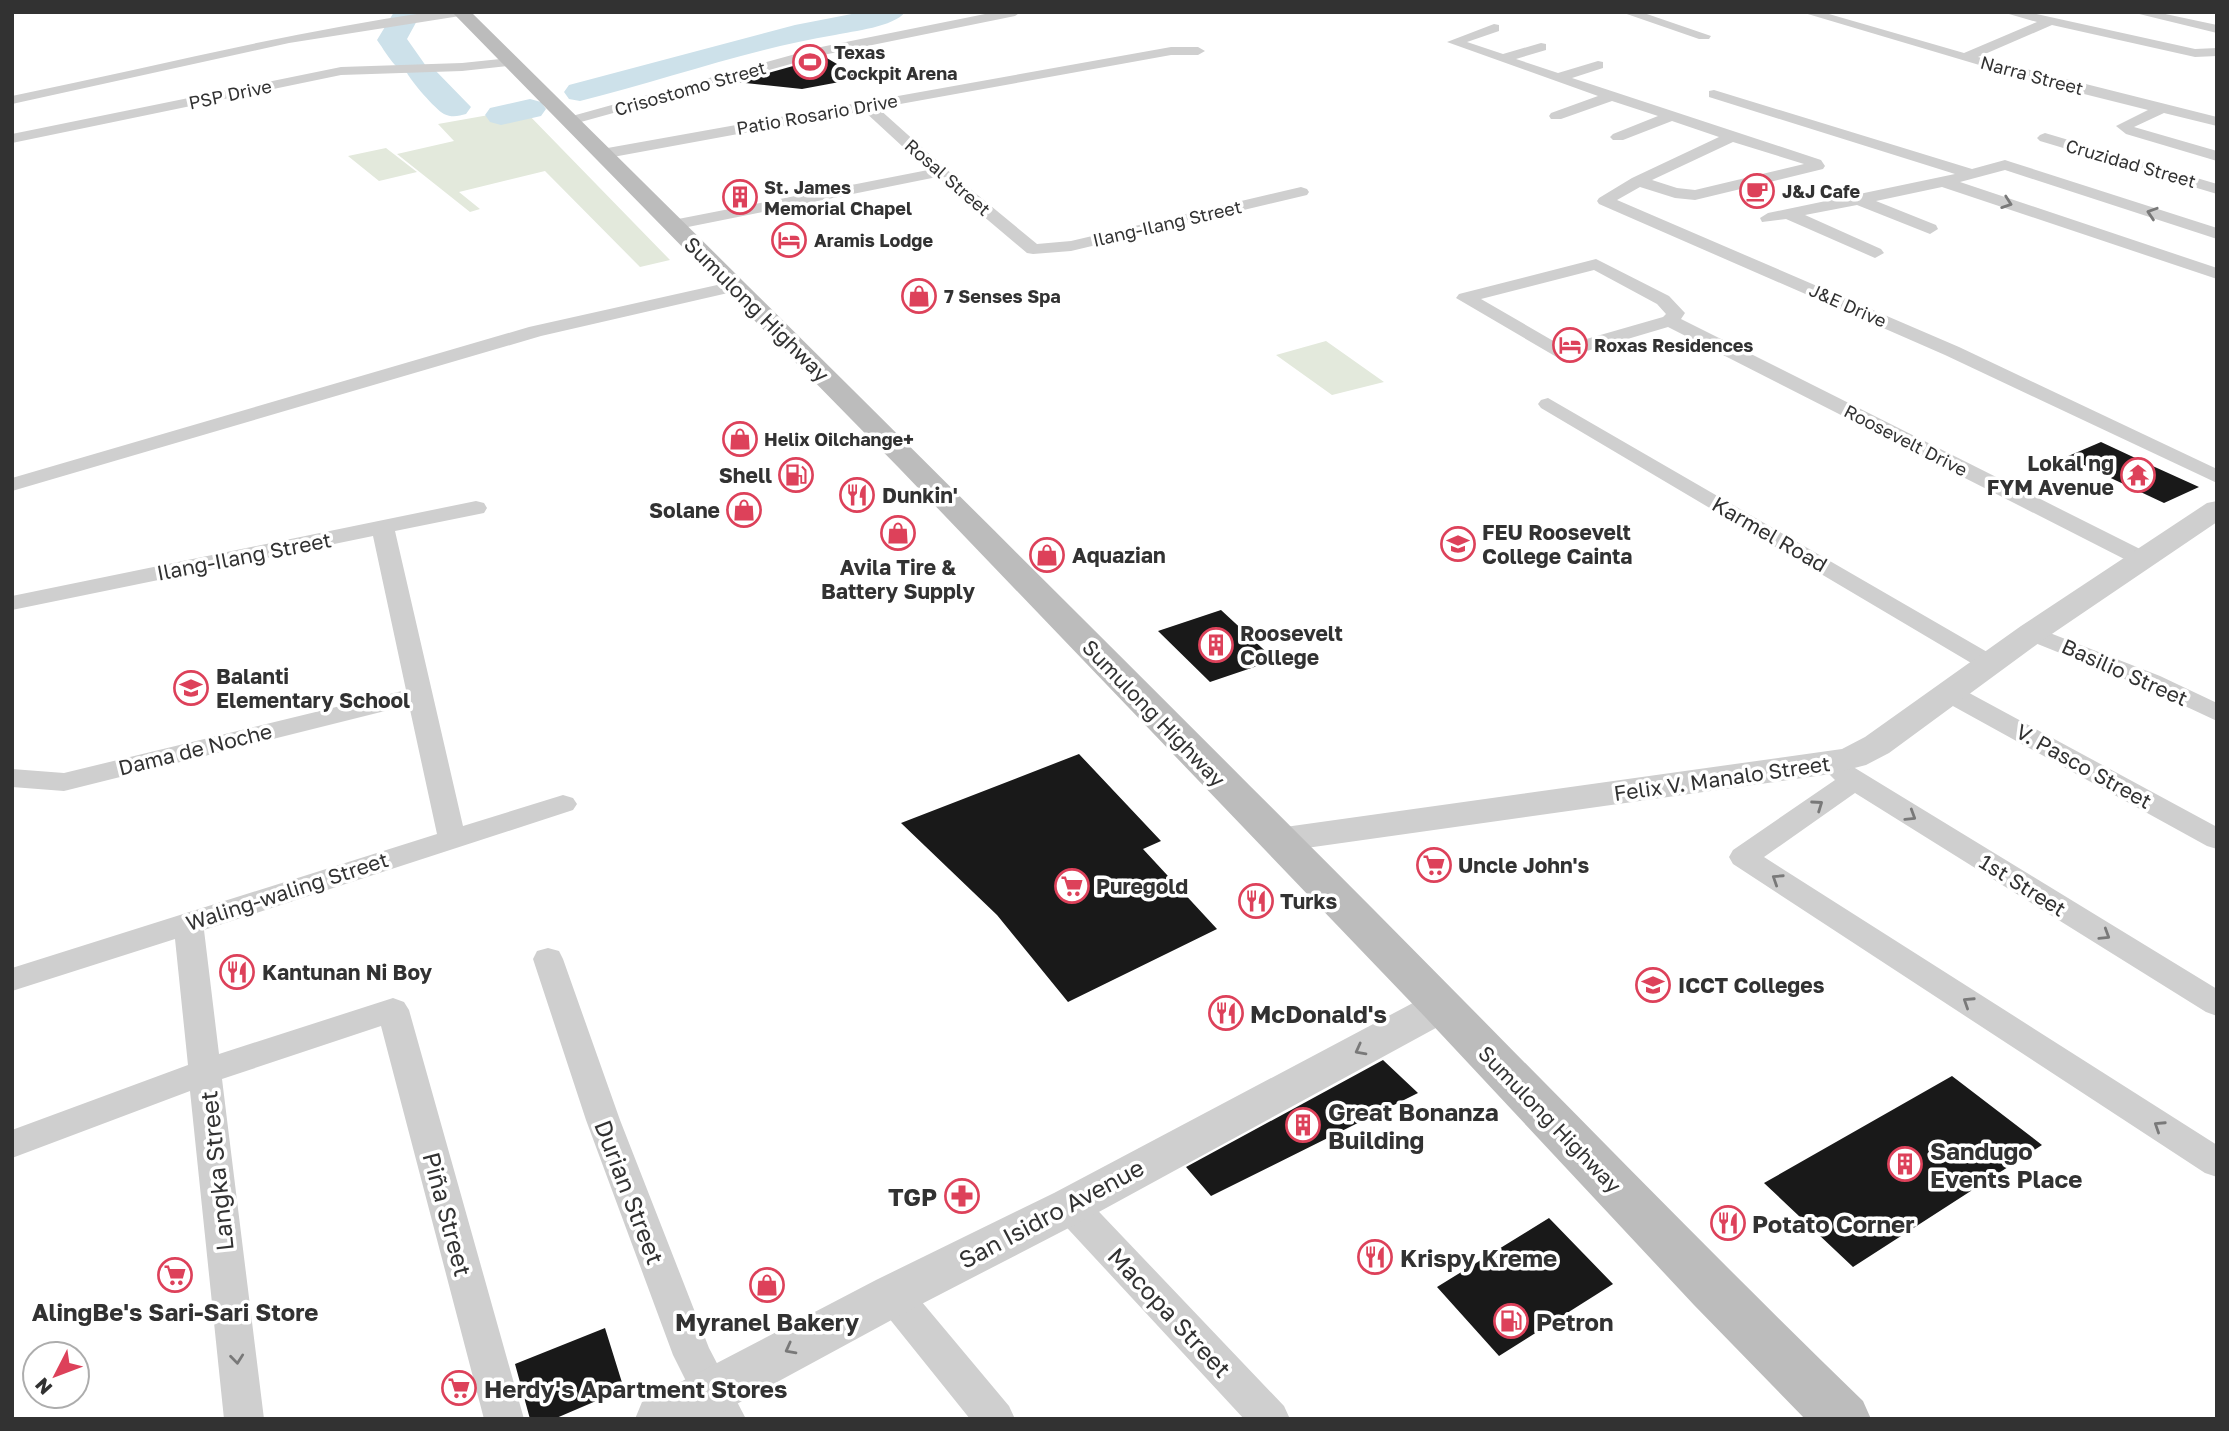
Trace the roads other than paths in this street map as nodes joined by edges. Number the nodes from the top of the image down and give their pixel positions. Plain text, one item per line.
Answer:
1 (460, 12) edge
2 (1015, 12) edge
3 (1627, 12) edge
4 (1807, 12) edge
5 (2008, 12) edge
6 (2137, 12) edge
7 (1869, 16) dead end
8 (2051, 22) junction
9 (1849, 24) junction
10 (1494, 28) dead end
11 (2217, 29) edge
12 (1704, 36) dead end
13 (1541, 47) dead end
14 (1198, 51) dead end
15 (2215, 52) edge
16 (1965, 57) junction
17 (1504, 58) junction
18 (507, 59) junction
19 (1598, 65) dead end
20 (1560, 77) junction
21 (44, 78) dead end
22 (59, 90) junction
23 (1714, 94) dead end
24 (1612, 96) junction
25 (12, 100) edge
26 (865, 104) junction
27 (2162, 109) junction
28 (1556, 116) dead end
29 (1672, 116) junction
30 (570, 121) junction
31 (2217, 122) edge
32 (1618, 137) dead end
33 (1732, 137) junction
34 (2045, 138) dead end
35 (12, 139) edge
36 (602, 153) junction
37 (2217, 156) edge
38 (940, 172) junction
39 (1972, 174) junction
40 (1638, 181) junction
41 (1943, 181) junction
42 (2217, 189) edge
43 (1301, 192) dead end
44 (1858, 199) junction
45 (1788, 214) junction
46 (1768, 218) dead end
47 (673, 225) junction
48 (1930, 229) dead end
49 (2217, 234) edge
50 (1034, 249) joint
51 (1875, 253) dead end
52 (2217, 274) edge
53 (735, 286) junction
54 (1670, 321) junction
55 (1548, 404) dead end
56 (2217, 477) edge
57 (12, 485) edge
58 (476, 508) dead end
59 (2217, 509) edge
60 (383, 529) junction
61 (2142, 559) junction
62 (12, 603) edge
63 (2032, 633) junction
64 (1992, 664) junction
65 (1951, 694) junction
66 (418, 695) junction
67 (2217, 713) edge
68 (1842, 772) junction
69 (12, 778) edge
70 (563, 804) dead end
71 (452, 838) junction
72 (2217, 839) edge
73 (1278, 840) junction
74 (188, 922) junction
75 (548, 959) dead end
76 (12, 980) edge
77 (2217, 1004) edge
78 (1442, 1006) junction
79 (205, 1072) junction
80 (12, 1144) edge
81 (2217, 1163) edge
82 (1070, 1206) junction
83 (892, 1295) junction
84 (718, 1405) edge
85 (244, 1419) edge
86 (504, 1419) edge
87 (660, 1419) edge
88 (995, 1419) edge
89 (1270, 1419) edge
90 (1843, 1419) edge

1 - 18 main road, Sumulong Highway
1 - 22 street
2 - 30 street, Crisostomo Street
3 - 12 street
4 - 9 street
5 - 8 street
6 - 11 street
7 - 9 street
8 - 15 street
8 - 16 street
9 - 16 street, Narra Street
10 - 17 street
13 - 17 street
14 - 26 street, Patio Rosario Drive
16 - 27 street, Narra Street
17 - 20 street
18 - 30 main road, Sumulong Highway
18 - 35 street, PSP Drive
19 - 20 street
20 - 24 street
21 - 22 street
22 - 25 street
23 - 39 street
24 - 28 street
24 - 29 street
26 - 36 street, Patio Rosario Drive
26 - 38 street, Rosal Street
27 - 31 street, Narra Street
27 - 37 street
29 - 32 street
29 - 33 street
30 - 36 main road, Sumulong Highway
33 - 40 street, J&E Drive
33 - 40 street
34 - 42 street, Cruzidad Street
36 - 47 main road, Sumulong Highway
38 - 47 street
38 - 50 street, Rosal Street
39 - 41 street
49 -> 39 street
40 - 56 street, J&E Drive
41 - 44 street
41 -> 52 street
43 - 50 street, Ilang-Ilang Street
44 - 45 street
44 - 48 street
45 - 46 street
45 - 51 street
47 - 53 main road, Sumulong Highway
53 - 57 street
53 - 73 main road, Sumulong Highway
54 - 54 street
54 - 61 street, Roosevelt Drive
55 - 64 street, Karmel Road
58 - 60 street, Ilang-Ilang Street
59 - 61 street, Felix V. Manalo Street
60 - 62 street, Ilang-Ilang Street
60 - 66 street
61 - 63 street, Felix V. Manalo Street
63 - 64 street, Felix V. Manalo Street
63 - 67 street, Basilio Street
64 - 65 street, Felix V. Manalo Street
65 - 68 street, Felix V. Manalo Street
65 - 72 street, V. Pasco Street
66 - 69 street, Dama de Noche
66 - 71 street
68 - 73 street, Felix V. Manalo Street
68 -> 77 street, 1st Street
81 -> 68 street
70 - 71 street, Waling-waling Street
71 - 74 street, Waling-waling Street
73 - 78 main road, Sumulong Highway
74 - 76 street, Waling-waling Street
74 - 79 street, Langka Street
75 - 84 street, Durian Street
78 -> 82 street, San Isidro Avenue
78 - 90 main road, Sumulong Highway
79 - 80 street
79 -> 85 street, Langka Street
79 - 86 street, Piña Street
82 - 83 street, San Isidro Avenue
82 - 89 street, Macopa Street
83 -> 84 street, San Isidro Avenue
83 - 88 street
84 - 87 street, San Isidro Avenue

